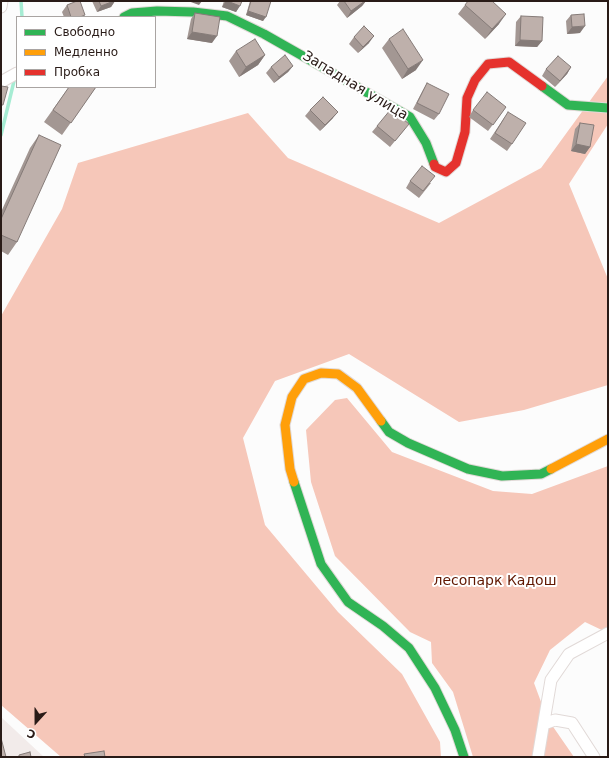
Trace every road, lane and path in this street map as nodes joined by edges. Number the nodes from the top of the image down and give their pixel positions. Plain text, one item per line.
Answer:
1 (2, 1) edge
2 (156, 6) edge
3 (1, 7) edge
4 (127, 16) edge
5 (16, 74) edge
6 (1, 82) edge
7 (608, 108) edge
8 (608, 439) edge
9 (608, 633) edge
10 (544, 724) junction
11 (464, 757) edge
12 (538, 757) edge
13 (594, 757) edge

1 - 3 street
2 - 4 main road, Западная улица
2 - 7 main road, Западная улица
5 - 6 street
8 - 11 main road
9 - 10 street
10 - 12 street
10 - 13 street

